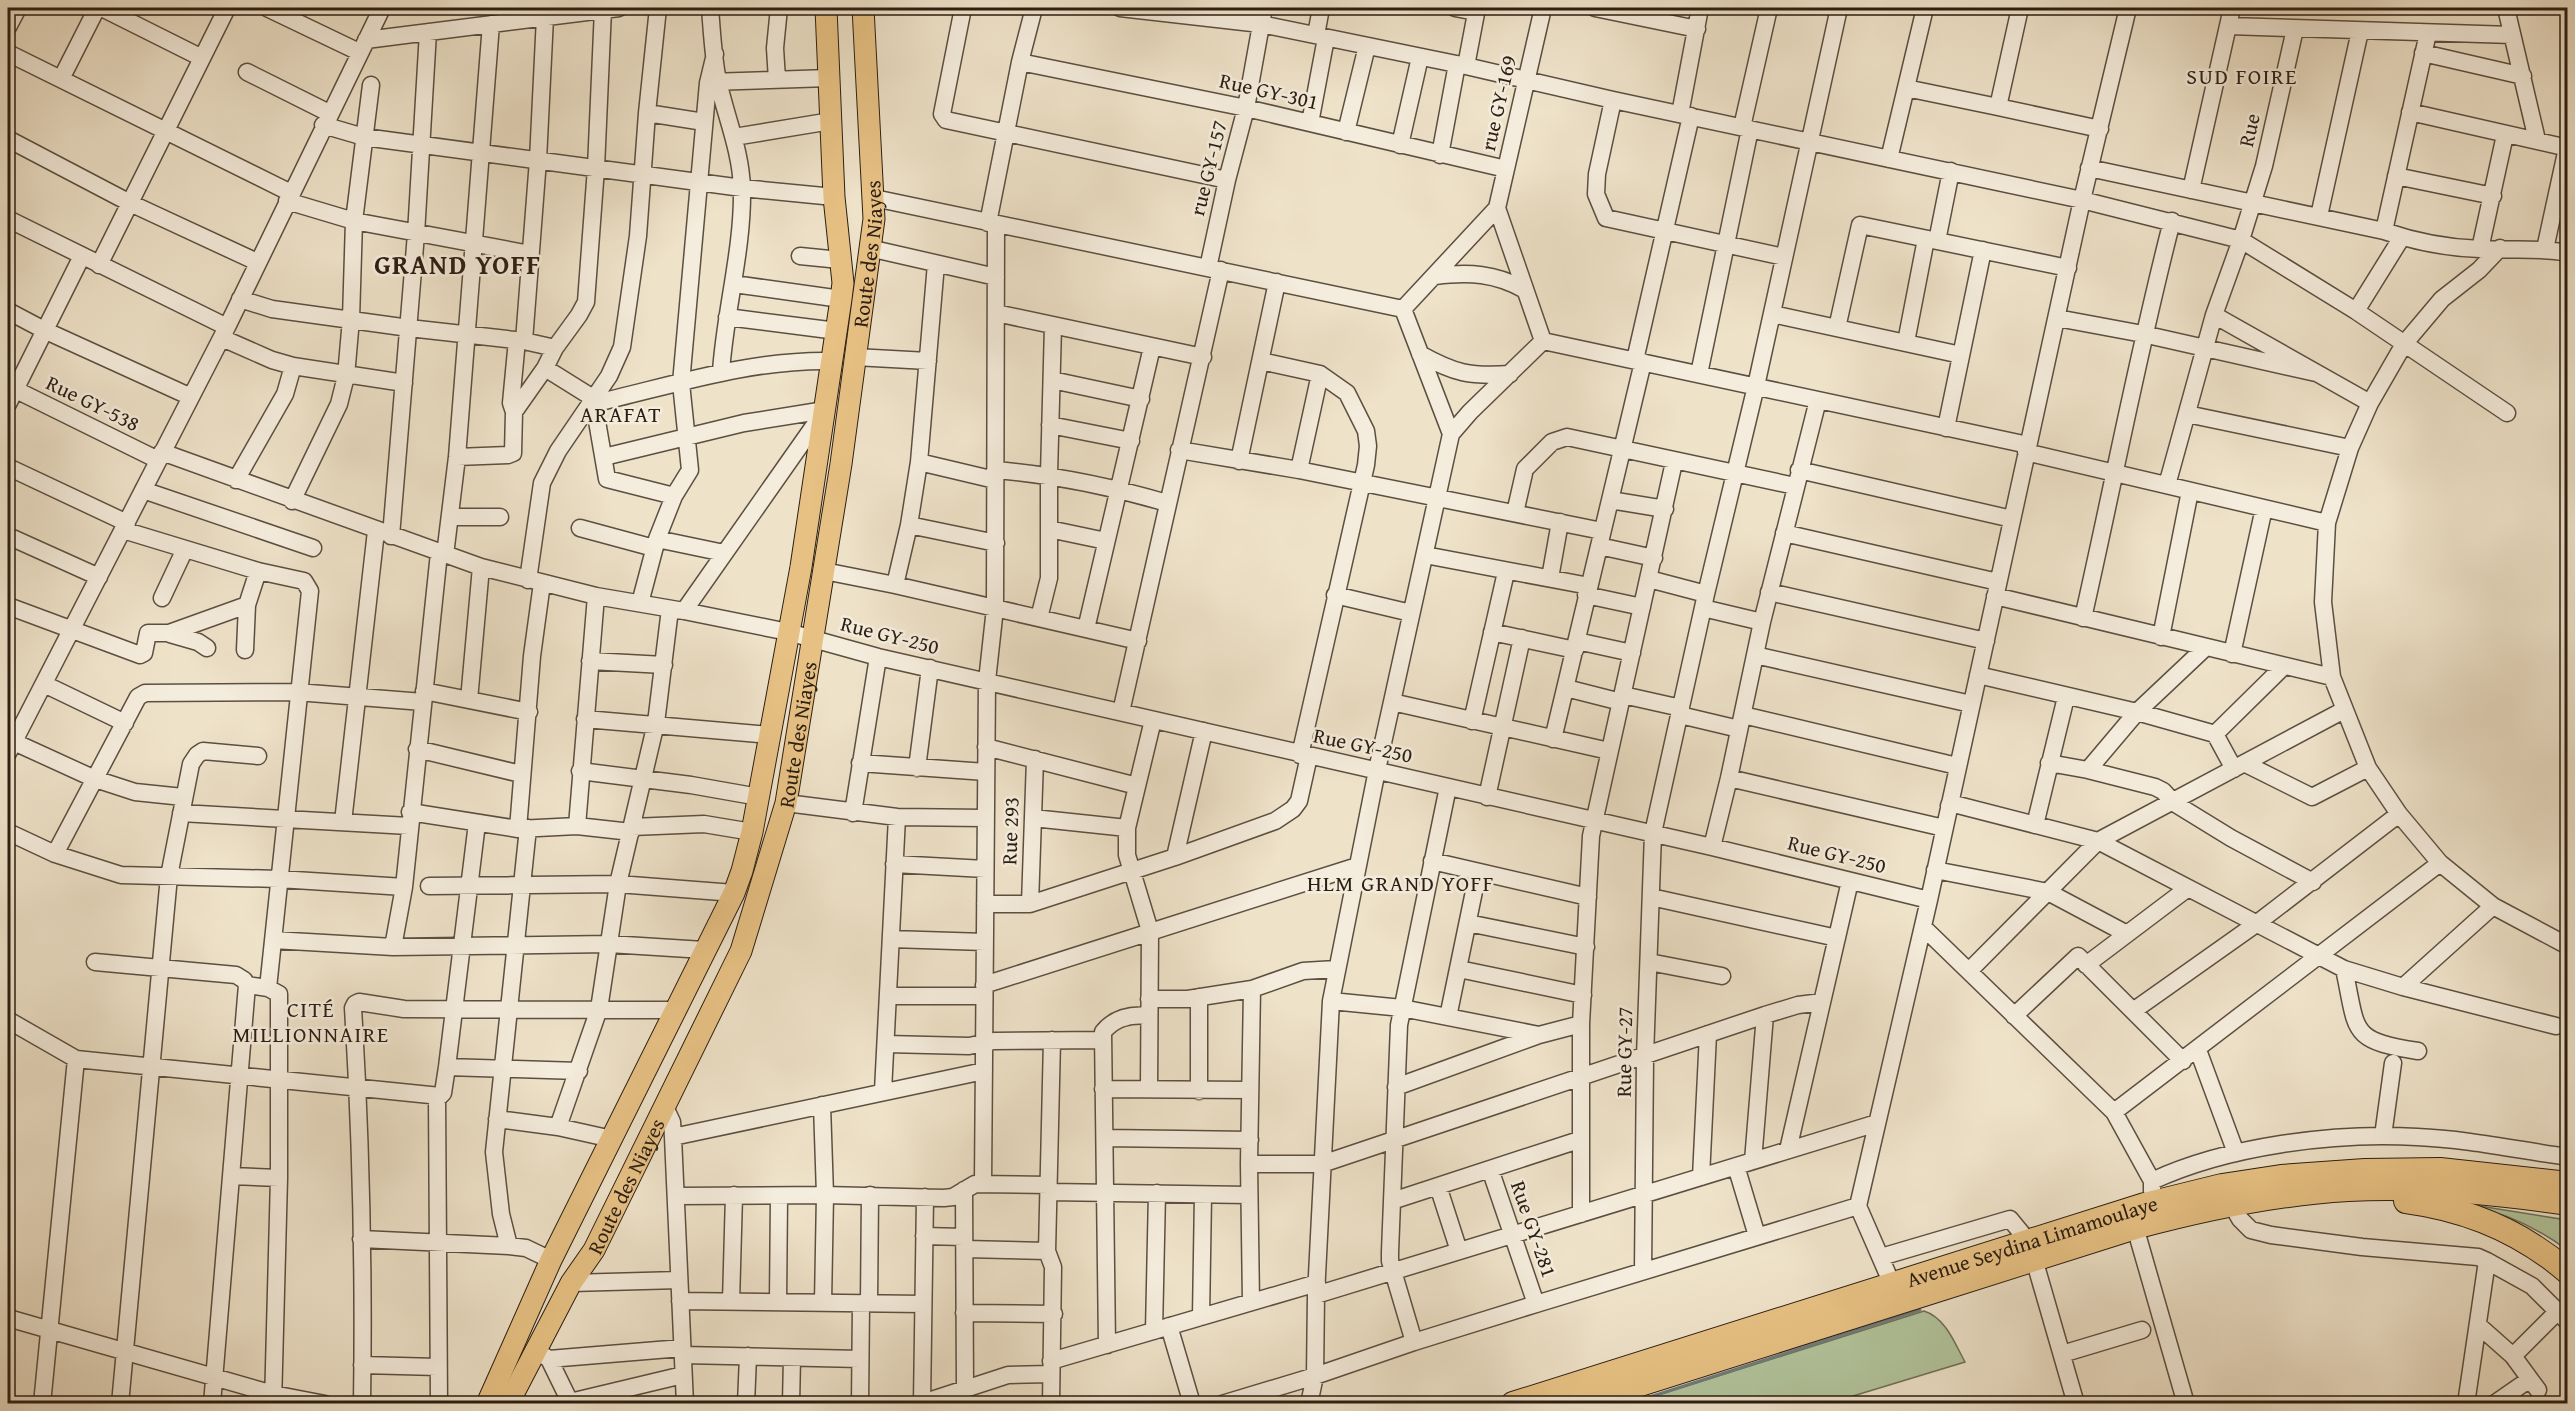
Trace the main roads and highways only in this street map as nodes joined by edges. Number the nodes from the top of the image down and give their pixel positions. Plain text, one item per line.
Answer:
1 (826, 8) edge
2 (862, 8) edge
3 (2440, 1170) junction
4 (2568, 1174) edge
5 (2568, 1184) edge
6 (2293, 1196) junction
7 (2568, 1203) edge
8 (2031, 1250) junction
9 (2568, 1272) edge
10 (487, 1404) edge
11 (508, 1404) edge
12 (1513, 1404) edge
13 (1577, 1404) edge

1 - 10 main road, Route des Niayes
2 - 11 main road, Route des Niayes
3 - 4 highway
3 - 5 highway, Avenue Seydina Limamoulaye
3 - 8 highway, Avenue Seydina Limamoulaye
6 - 7 highway, Avenue Seydina Limamoulaye
6 - 8 highway, Avenue Seydina Limamoulaye
6 - 9 highway
8 - 12 highway, Avenue Seydina Limamoulaye
8 - 13 highway, Avenue Seydina Limamoulaye

